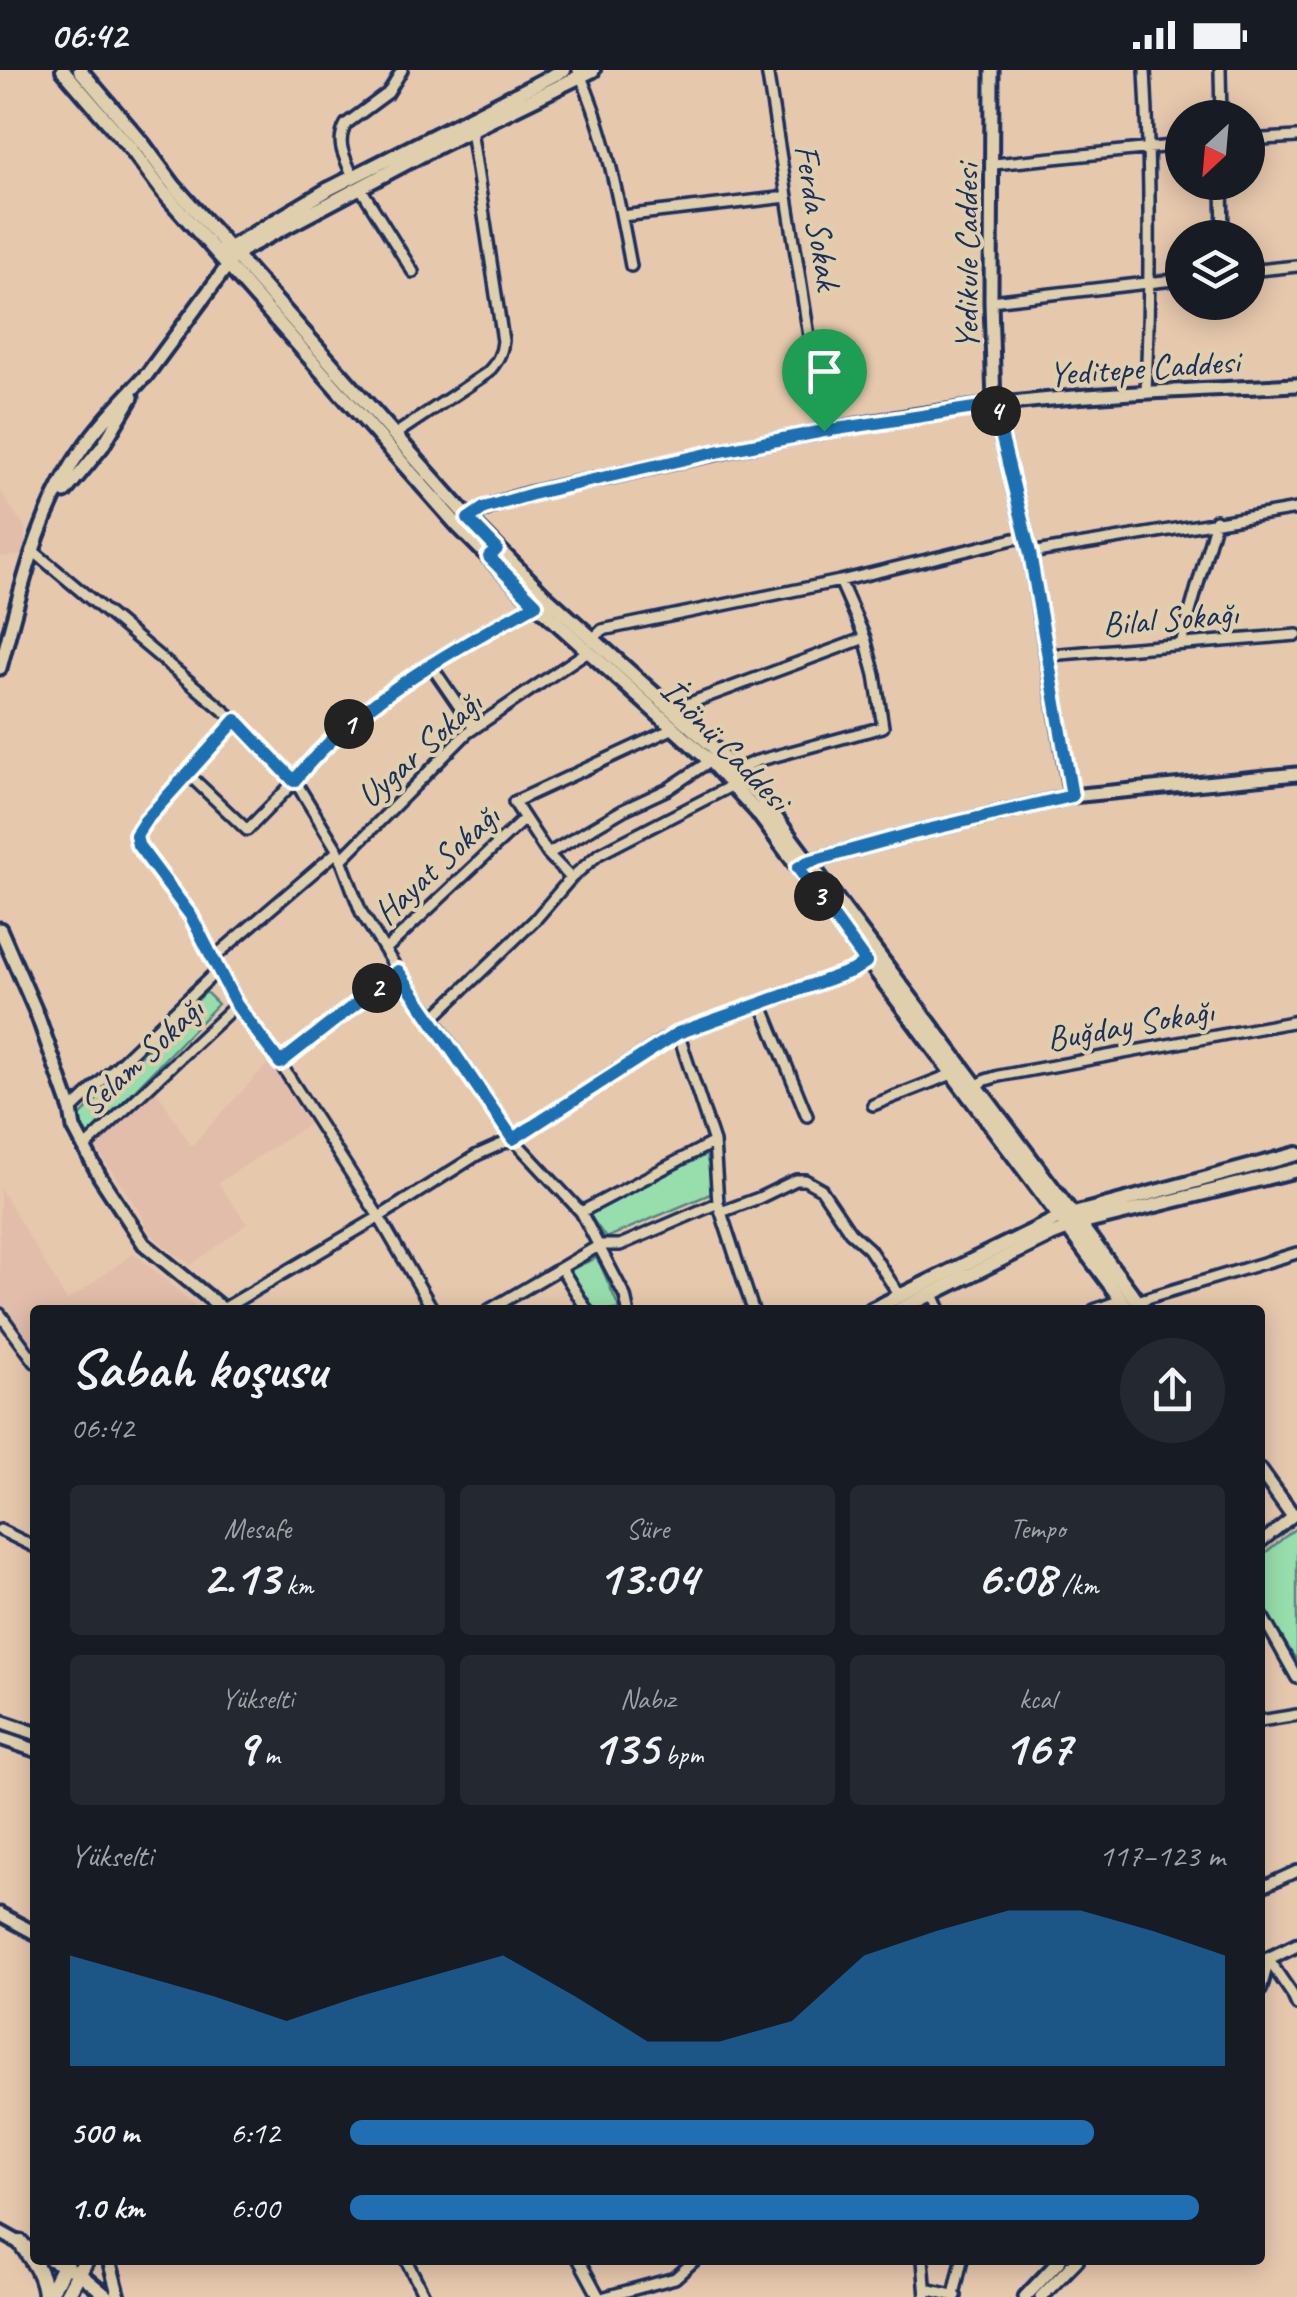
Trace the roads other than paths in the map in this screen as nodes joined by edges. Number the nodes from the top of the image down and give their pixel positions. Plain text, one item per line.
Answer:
1 (64, 70) edge
2 (402, 70) edge
3 (767, 70) edge
4 (992, 70) edge
5 (1145, 70) edge
6 (1220, 70) edge
7 (555, 72) edge
8 (584, 72) edge
9 (80, 76) edge
10 (1221, 100) edge
11 (470, 124) junction
12 (1297, 137) edge
13 (1265, 139) edge
14 (1165, 147) edge
15 (1147, 149) junction
16 (994, 164) junction
17 (356, 182) junction
18 (787, 196) junction
19 (622, 216) junction
20 (228, 256) junction
21 (631, 266) dead end
22 (1297, 266) edge
23 (1265, 269) edge
24 (413, 272) dead end
25 (1165, 282) edge
26 (1150, 284) junction
27 (992, 301) junction
28 (1297, 385) edge
29 (1146, 393) junction
30 (994, 405) junction
31 (824, 431) junction
32 (389, 439) junction
33 (429, 484) junction
34 (1297, 509) edge
35 (468, 519) junction
36 (1216, 520) junction
37 (1026, 536) junction
38 (32, 550) junction
39 (493, 553) junction
40 (1030, 553) junction
41 (840, 580) junction
42 (540, 600) junction
43 (1297, 635) edge
44 (865, 638) junction
45 (1181, 644) junction
46 (590, 645) junction
47 (1048, 655) junction
48 (430, 664) junction
49 (0, 668) edge
50 (675, 719) junction
51 (236, 720) junction
52 (474, 728) junction
53 (710, 761) junction
54 (188, 774) junction
55 (1297, 774) edge
56 (734, 777) junction
57 (294, 781) junction
58 (1072, 796) junction
59 (524, 818) junction
60 (548, 854) junction
61 (339, 855) junction
62 (803, 865) junction
63 (572, 878) junction
64 (0, 930) edge
65 (386, 950) junction
66 (872, 958) junction
67 (212, 959) junction
68 (218, 970) junction
69 (398, 971) junction
70 (761, 1003) junction
71 (236, 1004) junction
72 (432, 1018) junction
73 (1297, 1021) edge
74 (678, 1033) junction
75 (280, 1063) junction
76 (952, 1074) junction
77 (976, 1086) junction
78 (873, 1106) dead end
79 (71, 1110) junction
80 (807, 1116) dead end
81 (513, 1139) junction
82 (714, 1142) junction
83 (84, 1148) junction
84 (1297, 1154) edge
85 (1297, 1170) edge
86 (719, 1208) junction
87 (581, 1212) junction
88 (380, 1217) junction
89 (1069, 1221) junction
90 (600, 1245) junction
91 (1297, 1252) edge
92 (561, 1268) junction
93 (934, 1294) junction
94 (899, 1303) edge
95 (219, 1305) edge
96 (231, 1305) edge
97 (430, 1305) edge
98 (498, 1305) edge
99 (584, 1305) edge
100 (627, 1305) edge
101 (751, 1305) edge
102 (938, 1305) edge
103 (1133, 1305) edge
104 (0, 1314) edge
105 (30, 1355) edge
106 (1265, 1476) edge
107 (1265, 1490) edge
108 (1295, 1514) edge
109 (0, 1530) edge
110 (1265, 1540) edge
111 (30, 1544) edge
112 (1265, 1621) edge
113 (1297, 1678) edge
114 (1297, 1715) edge
115 (1265, 1720) edge
116 (0, 1721) edge
117 (30, 1731) edge
118 (0, 1738) edge
119 (30, 1748) edge
120 (1297, 1870) edge
121 (1265, 1886) edge
122 (0, 1914) edge
123 (30, 1930) edge
124 (1297, 1946) edge
125 (1265, 1958) edge
126 (1265, 1961) edge
127 (1297, 2005) edge
128 (0, 2232) edge
129 (30, 2246) edge
130 (37, 2265) edge
131 (59, 2265) edge
132 (110, 2265) edge
133 (409, 2265) edge
134 (582, 2265) edge
135 (688, 2265) edge
136 (923, 2265) edge
137 (961, 2265) edge
138 (1055, 2265) edge
139 (1072, 2265) edge
140 (83, 2266) edge
141 (926, 2293) edge
142 (956, 2296) edge
143 (46, 2297) edge
144 (66, 2297) edge
145 (108, 2297) edge
146 (119, 2297) edge
147 (425, 2297) edge
148 (602, 2297) edge
149 (1025, 2297) edge
150 (1042, 2297) edge

1 - 9 main road
2 - 17 street
3 - 18 street, Ferda Sokak
4 - 16 street, Yedikule Caddesi
5 - 15 street
6 - 10 street
7 - 11 main road
8 - 11 main road
8 - 19 street
9 - 20 main road
11 - 17 main road
11 - 32 street
12 - 13 street
14 - 15 street
15 - 16 street
15 - 26 street
16 - 27 street, Yedikule Caddesi
17 - 20 main road
17 - 24 street
18 - 19 street
18 - 31 street, Ferda Sokak
19 - 21 street
20 - 32 main road
20 - 38 street
22 - 23 street
25 - 26 street
26 - 27 street
26 - 29 street
27 - 30 street, Yedikule Caddesi
28 - 29 street, Yeditepe Caddesi
29 - 30 street, Yeditepe Caddesi
30 - 31 street, Yeditepe Caddesi
30 - 37 street, Yedikule Caddesi
31 - 35 street, Yeditepe Caddesi
32 - 33 main road
33 - 35 main road
33 - 39 main road
34 - 36 street
35 - 39 main road
36 - 40 street
36 - 45 street
37 - 40 street, Yedikule Caddesi
37 - 41 street, Uygar Sokağı
38 - 49 street
38 - 51 street
39 - 42 main road
40 - 47 street, Yedikule Caddesi
41 - 44 street
41 - 46 street, Uygar Sokağı
42 - 46 main road
42 - 48 street
43 - 45 street, Bilal Sokağı
44 - 50 street
44 - 56 street
45 - 47 street, Bilal Sokağı
46 - 50 main road
46 - 52 street, Uygar Sokağı
47 - 58 street, Yedikule Caddesi
48 - 52 street
48 - 57 street
50 - 53 main road, İnönü Caddesi
50 - 56 main road
50 - 59 street
51 - 54 street
51 - 57 street
52 - 61 street, Uygar Sokağı
53 - 56 main road, İnönü Caddesi
53 - 60 street
54 - 57 street
54 - 67 street
55 - 58 street
56 - 62 main road
56 - 63 street
57 - 61 street
58 - 62 street
59 - 60 street
59 - 65 street, Hayat Sokağı
60 - 63 street
61 - 65 street
61 - 67 street, Uygar Sokağı
62 - 66 main road
63 - 72 street
64 - 79 street
65 - 69 street
66 - 70 street
66 - 76 main road
66 - 77 main road
67 - 68 street
68 - 71 street
68 - 79 street
69 - 72 street
69 - 75 street
70 - 74 street
70 - 80 street
71 - 75 street
71 - 83 street, Selam Sokağı
72 - 81 street
73 - 77 street, Buğday Sokağı
74 - 81 street
74 - 82 street
75 - 88 street
76 - 78 street
76 - 89 main road
77 - 89 main road
79 - 83 street
81 - 87 street
81 - 88 street
82 - 86 street
82 - 87 street
83 - 95 street
84 - 89 main road
85 - 89 main road
86 - 90 street
86 - 94 street
86 - 101 street
87 - 90 street
88 - 96 street
88 - 97 street
89 - 93 main road
89 - 94 main road
89 - 103 main road
90 - 92 street
90 - 100 street
91 - 103 street
92 - 98 street
92 - 99 street
93 - 94 main road
93 - 102 street
104 - 105 street
106 - 108 main road
107 - 108 main road
108 - 110 street
109 - 111 street
112 - 113 street
114 - 115 street
116 - 117 street
118 - 119 street
120 - 121 street
122 - 123 street
124 - 125 street
126 - 127 street
128 - 129 street
130 - 143 main road
131 - 143 main road
132 - 146 street
133 - 147 street
134 - 148 street
135 - 148 street
136 - 141 street
137 - 142 street
138 - 149 street
139 - 150 street
140 - 144 main road
140 - 145 street
141 - 142 street

